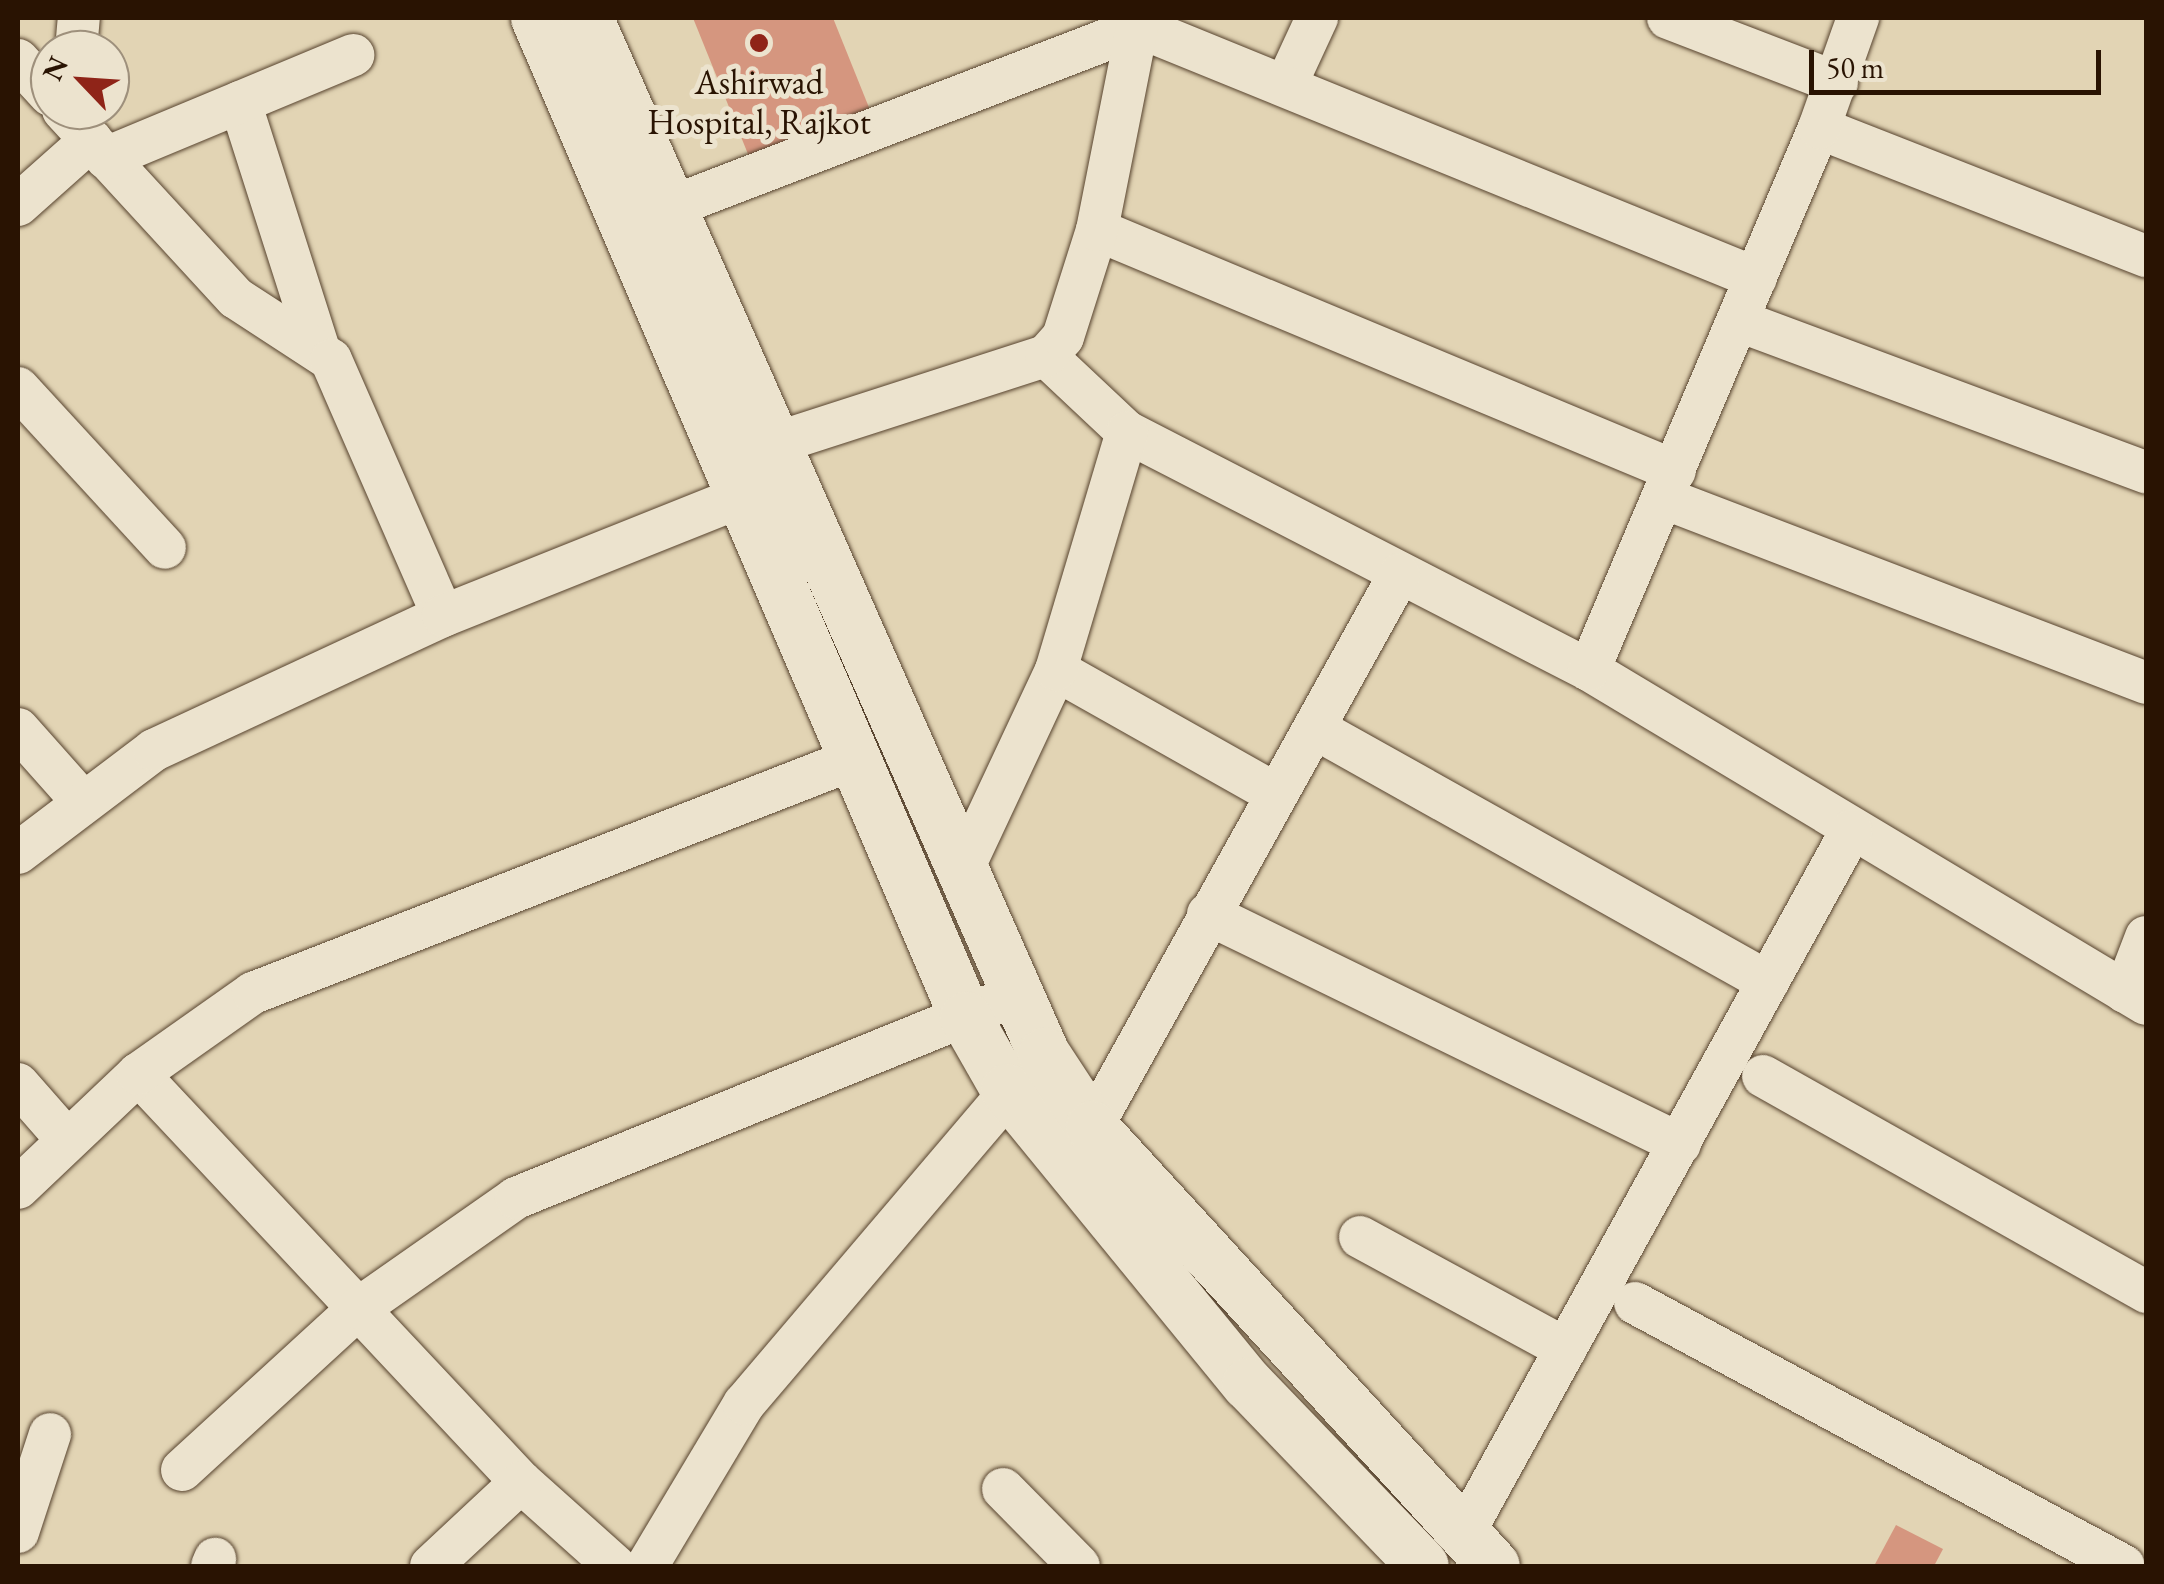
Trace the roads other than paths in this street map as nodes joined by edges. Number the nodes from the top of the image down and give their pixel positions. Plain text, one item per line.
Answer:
1 (538, 18) edge
2 (587, 18) edge
3 (1318, 18) edge
4 (1668, 18) edge
5 (1858, 18) edge
6 (1139, 22) edge
7 (352, 55) dead end
8 (1837, 83) junction
9 (1286, 85) junction
10 (240, 102) junction
11 (130, 115) edge
12 (1819, 128) junction
13 (70, 130) edge
14 (83, 130) edge
15 (18, 206) edge
16 (676, 206) junction
17 (1097, 230) junction
18 (2146, 256) edge
19 (1756, 278) junction
20 (1739, 321) junction
21 (318, 347) junction
22 (1046, 356) junction
23 (18, 388) edge
24 (1127, 432) junction
25 (776, 443) junction
26 (2146, 472) edge
27 (1670, 485) junction
28 (744, 496) junction
29 (165, 548) dead end
30 (1399, 575) junction
31 (443, 616) junction
32 (1056, 670) junction
33 (1590, 670) junction
34 (2146, 683) edge
35 (18, 729) edge
36 (1316, 729) junction
37 (854, 759) junction
38 (1276, 794) junction
39 (81, 800) junction
40 (1852, 831) junction
41 (18, 853) edge
42 (961, 873) junction
43 (1208, 914) junction
44 (2146, 937) edge
45 (1768, 982) junction
46 (1014, 996) junction
47 (2136, 998) edge
48 (966, 1018) junction
49 (1044, 1054) junction
50 (138, 1074) junction
51 (1764, 1076) dead end
52 (18, 1084) edge
53 (1007, 1090) junction
54 (67, 1140) junction
55 (1680, 1144) junction
56 (1080, 1149) junction
57 (18, 1188) edge
58 (1360, 1237) dead end
59 (2146, 1292) edge
60 (1635, 1304) dead end
61 (359, 1308) junction
62 (1566, 1349) junction
63 (50, 1434) dead end
64 (182, 1470) dead end
65 (520, 1482) junction
66 (1003, 1489) dead end
67 (18, 1532) edge
68 (1479, 1550) edge
69 (1408, 1561) edge
70 (431, 1566) edge
71 (615, 1566) edge
72 (647, 1566) edge
73 (1079, 1566) edge
74 (2124, 1566) edge

1 - 28 street
2 - 16 street
3 - 9 street
4 - 8 street
5 - 8 street
6 - 9 street
6 - 16 street
6 - 17 street
7 - 10 street
8 - 12 street
9 - 19 street
10 - 11 street
10 - 21 street
12 - 18 street
12 - 19 street
13 - 15 street
14 - 21 street
16 - 25 street
17 - 22 street
17 - 27 street
19 - 20 street
20 - 26 street
20 - 27 street
21 - 31 street
22 - 24 street
22 - 25 street
23 - 29 street
24 - 30 street
24 - 32 street
25 - 42 street
27 - 33 street
27 - 34 street
28 - 31 street
28 - 37 street
30 - 33 street
30 - 36 street
31 - 39 street
32 - 38 street
32 - 42 street
33 - 40 street
35 - 39 street
36 - 38 street
36 - 45 street
37 - 48 street
37 - 50 street
38 - 43 street
39 - 41 street
40 - 45 street
40 - 47 street
42 - 46 street
43 - 55 street
43 - 56 street
44 - 47 street
45 - 55 street
46 - 48 street
46 - 49 street
48 - 53 street
48 - 61 street
49 - 53 street
49 - 56 street
50 - 54 street
50 - 61 street
51 - 59 street
52 - 54 street
53 - 56 street
53 - 72 street
54 - 57 street
55 - 62 street
56 - 68 street
56 - 69 street
58 - 62 street
60 - 74 street
61 - 64 street
61 - 65 street
62 - 68 street
63 - 67 street
65 - 70 street
65 - 71 street
66 - 73 street

